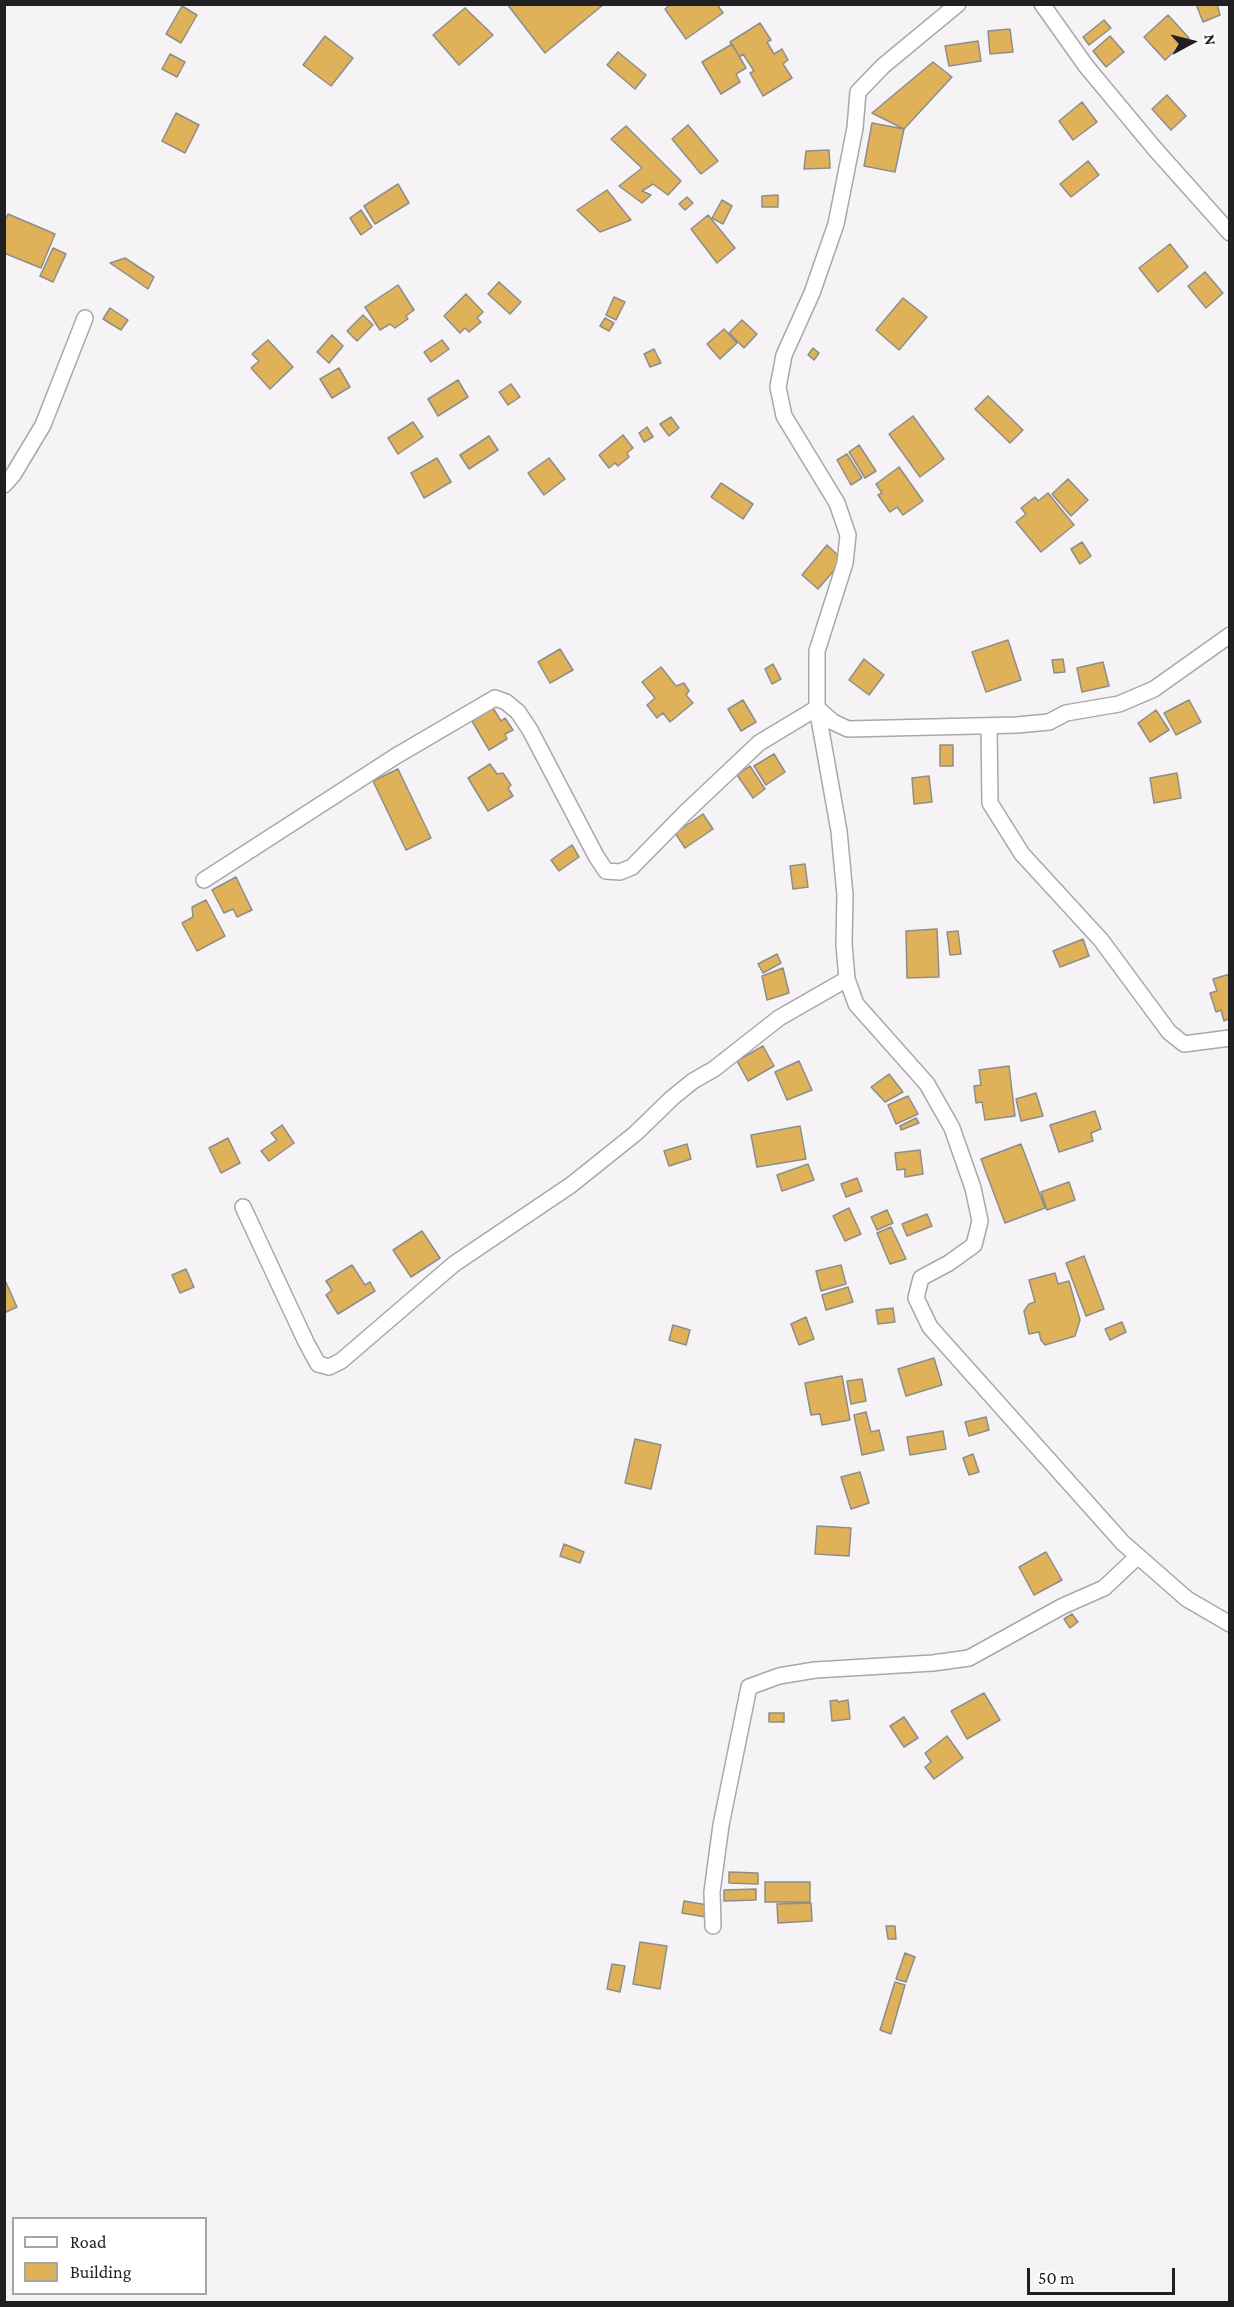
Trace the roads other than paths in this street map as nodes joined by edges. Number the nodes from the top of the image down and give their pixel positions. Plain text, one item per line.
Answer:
1 (958, 4) edge
2 (1042, 4) edge
3 (1230, 233) edge
4 (85, 318) dead end
5 (4, 485) edge
6 (1230, 635) edge
7 (817, 708) junction
8 (989, 726) junction
9 (204, 880) dead end
10 (846, 979) junction
11 (1230, 1038) edge
12 (243, 1208) dead end
13 (1138, 1556) junction
14 (1230, 1624) edge
15 (712, 1926) dead end

1 - 7 street
2 - 3 street
4 - 5 street
6 - 8 street
7 - 8 street
7 - 9 street
7 - 10 street
8 - 11 street
10 - 12 street
10 - 13 street
13 - 14 street
13 - 15 street

